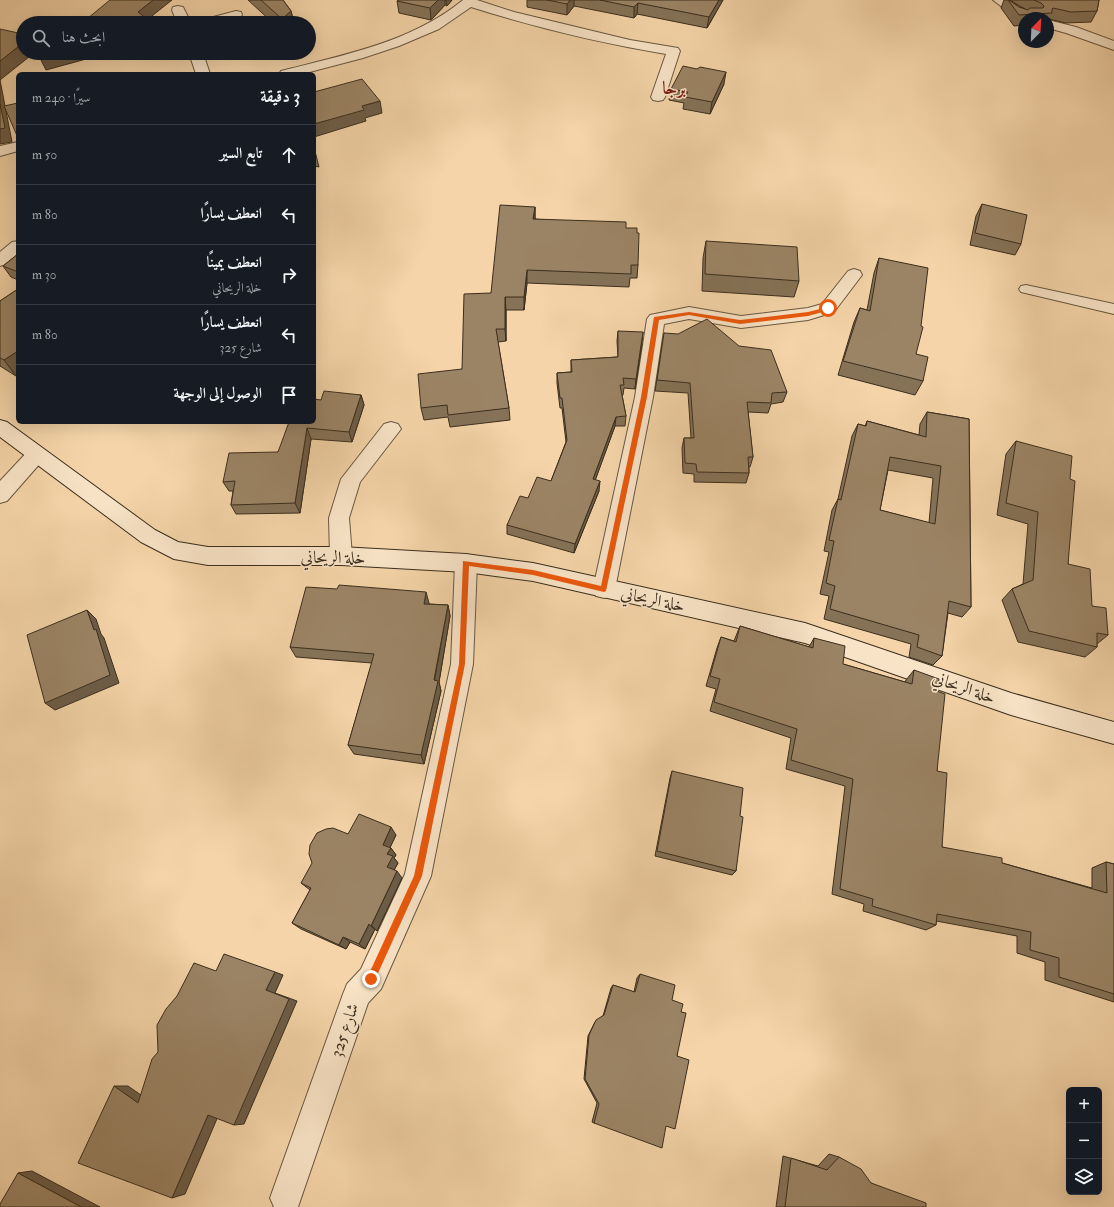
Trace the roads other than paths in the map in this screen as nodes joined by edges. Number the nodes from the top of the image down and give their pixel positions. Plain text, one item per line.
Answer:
1 (999, 0) edge
2 (470, 1) edge
3 (178, 10) dead end
4 (1018, 13) edge
5 (236, 15) dead end
6 (181, 16) edge
7 (232, 16) edge
8 (1054, 26) edge
9 (1114, 46) edge
10 (198, 60) edge
11 (202, 72) edge
12 (294, 72) edge
13 (658, 97) dead end
14 (16, 146) edge
15 (0, 150) edge
16 (16, 248) edge
17 (0, 260) edge
18 (854, 275) dead end
19 (1026, 289) dead end
20 (1114, 309) edge
21 (0, 427) edge
22 (390, 429) dead end
23 (36, 455) junction
24 (0, 495) edge
25 (341, 556) junction
26 (466, 563) junction
27 (604, 589) junction
28 (1114, 733) edge
29 (286, 1198) dead end

1 - 4 street
2 - 12 street
2 - 13 street
3 - 6 street
5 - 7 street
8 - 9 street
10 - 11 street
14 - 15 street
16 - 17 street
18 - 27 street
19 - 20 lane
21 - 23 street, خلة الريحاني
22 - 25 street
23 - 24 street
23 - 25 street, خلة الريحاني
25 - 26 street, خلة الريحاني
26 - 27 street, خلة الريحاني
26 - 29 street, شارع 325
27 - 28 street, خلة الريحاني

